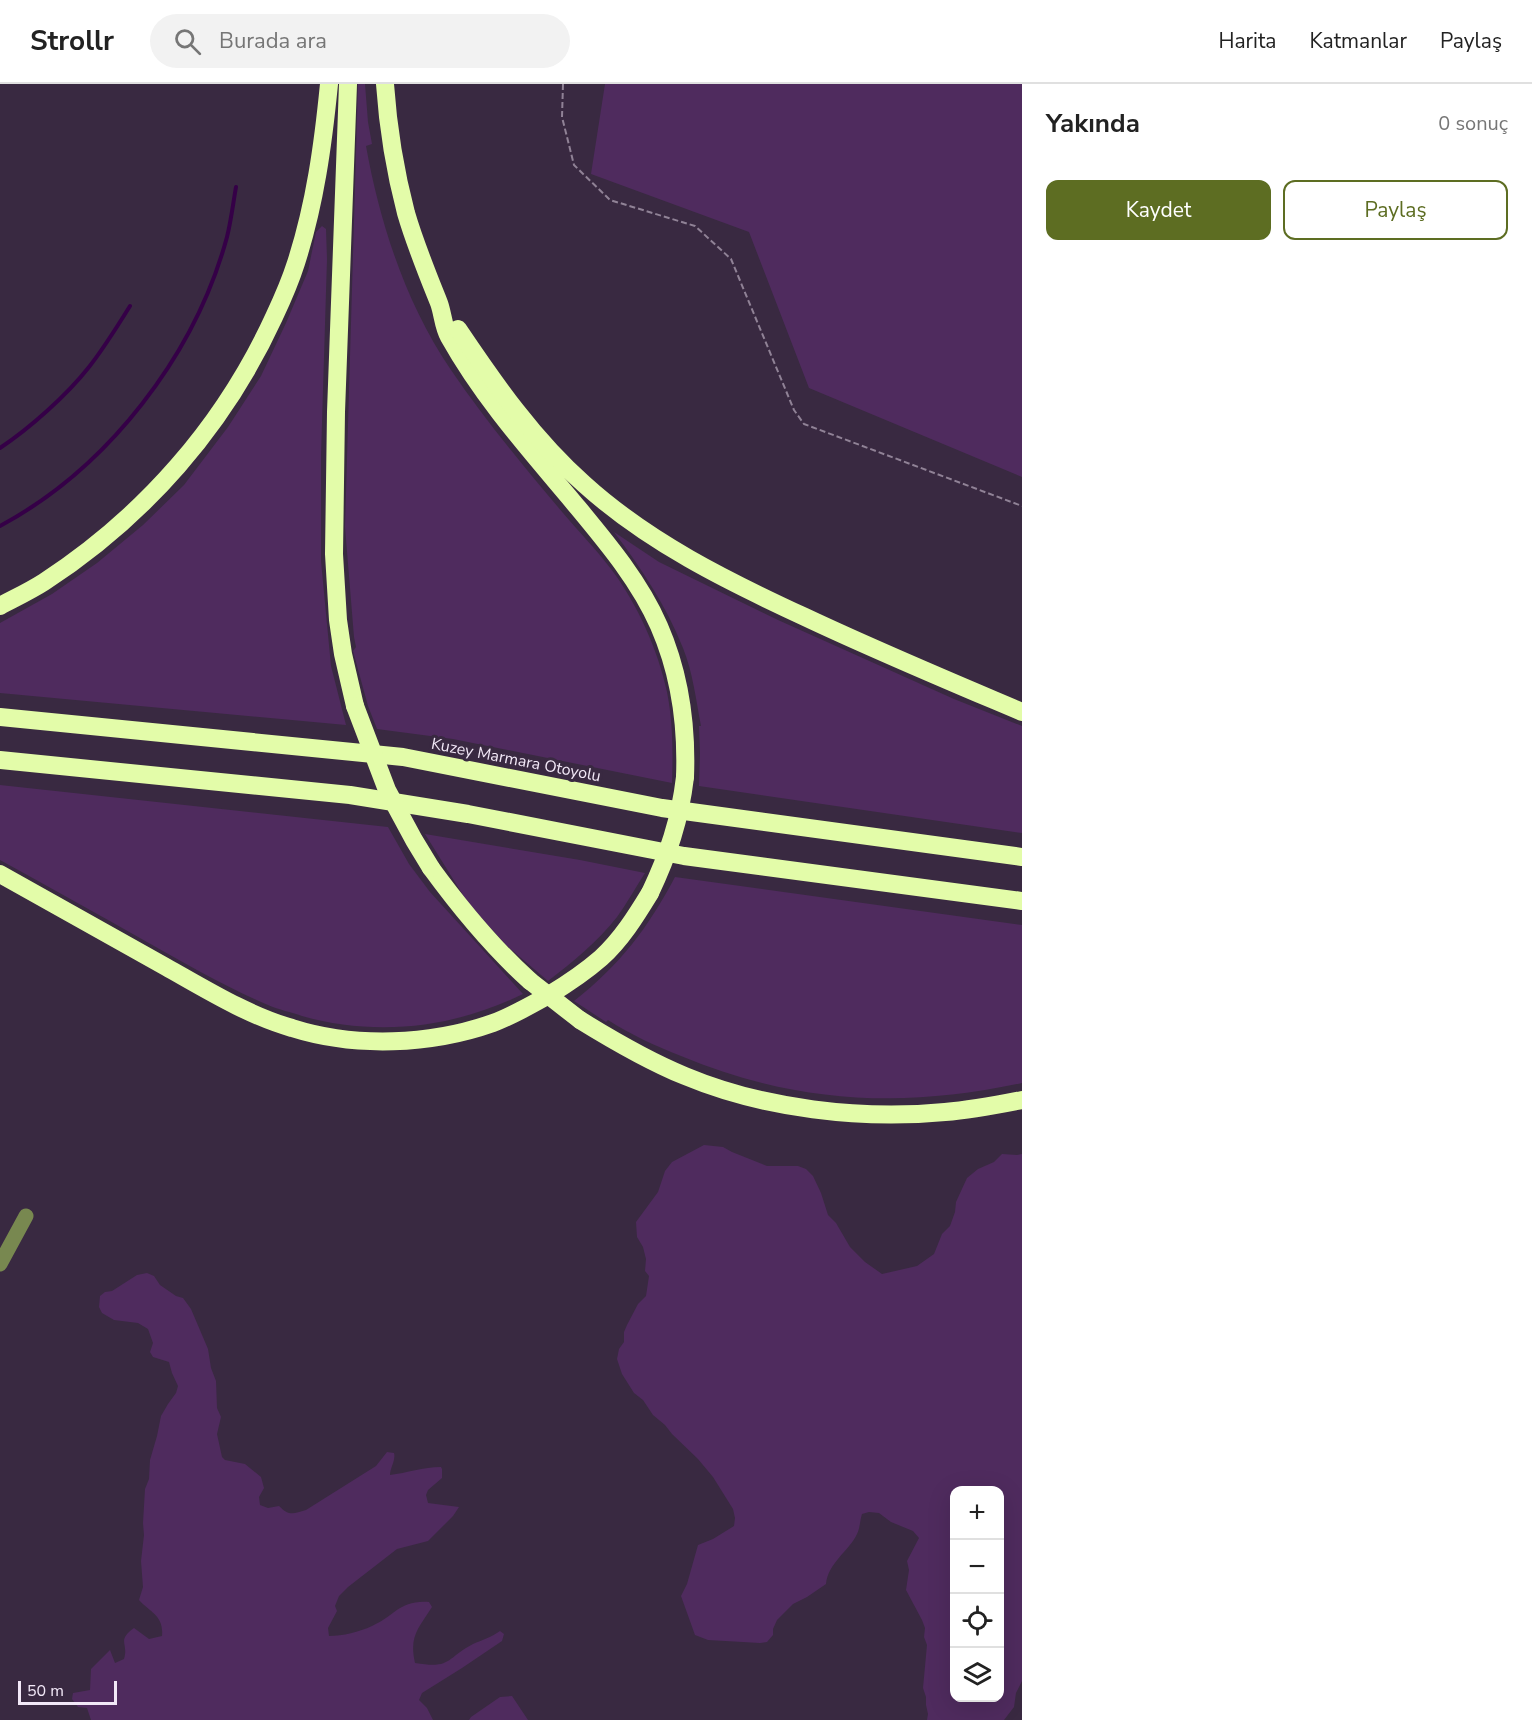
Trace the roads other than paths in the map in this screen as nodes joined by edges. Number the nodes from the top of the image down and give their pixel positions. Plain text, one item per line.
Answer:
1 (329, 84) edge
2 (348, 84) edge
3 (385, 84) edge
4 (440, 306) junction
5 (0, 606) edge
6 (1022, 712) edge
7 (0, 717) edge
8 (0, 760) edge
9 (1022, 857) edge
10 (0, 874) edge
11 (1022, 902) edge
12 (1022, 1100) edge
13 (26, 1216) dead end
14 (0, 1264) edge

1 - 5 highway
2 - 12 highway, bridge
3 - 4 highway
4 - 6 highway
4 - 10 highway, bridge
7 - 9 highway, Kuzey Marmara Otoyolu
8 - 11 highway
13 - 14 street

